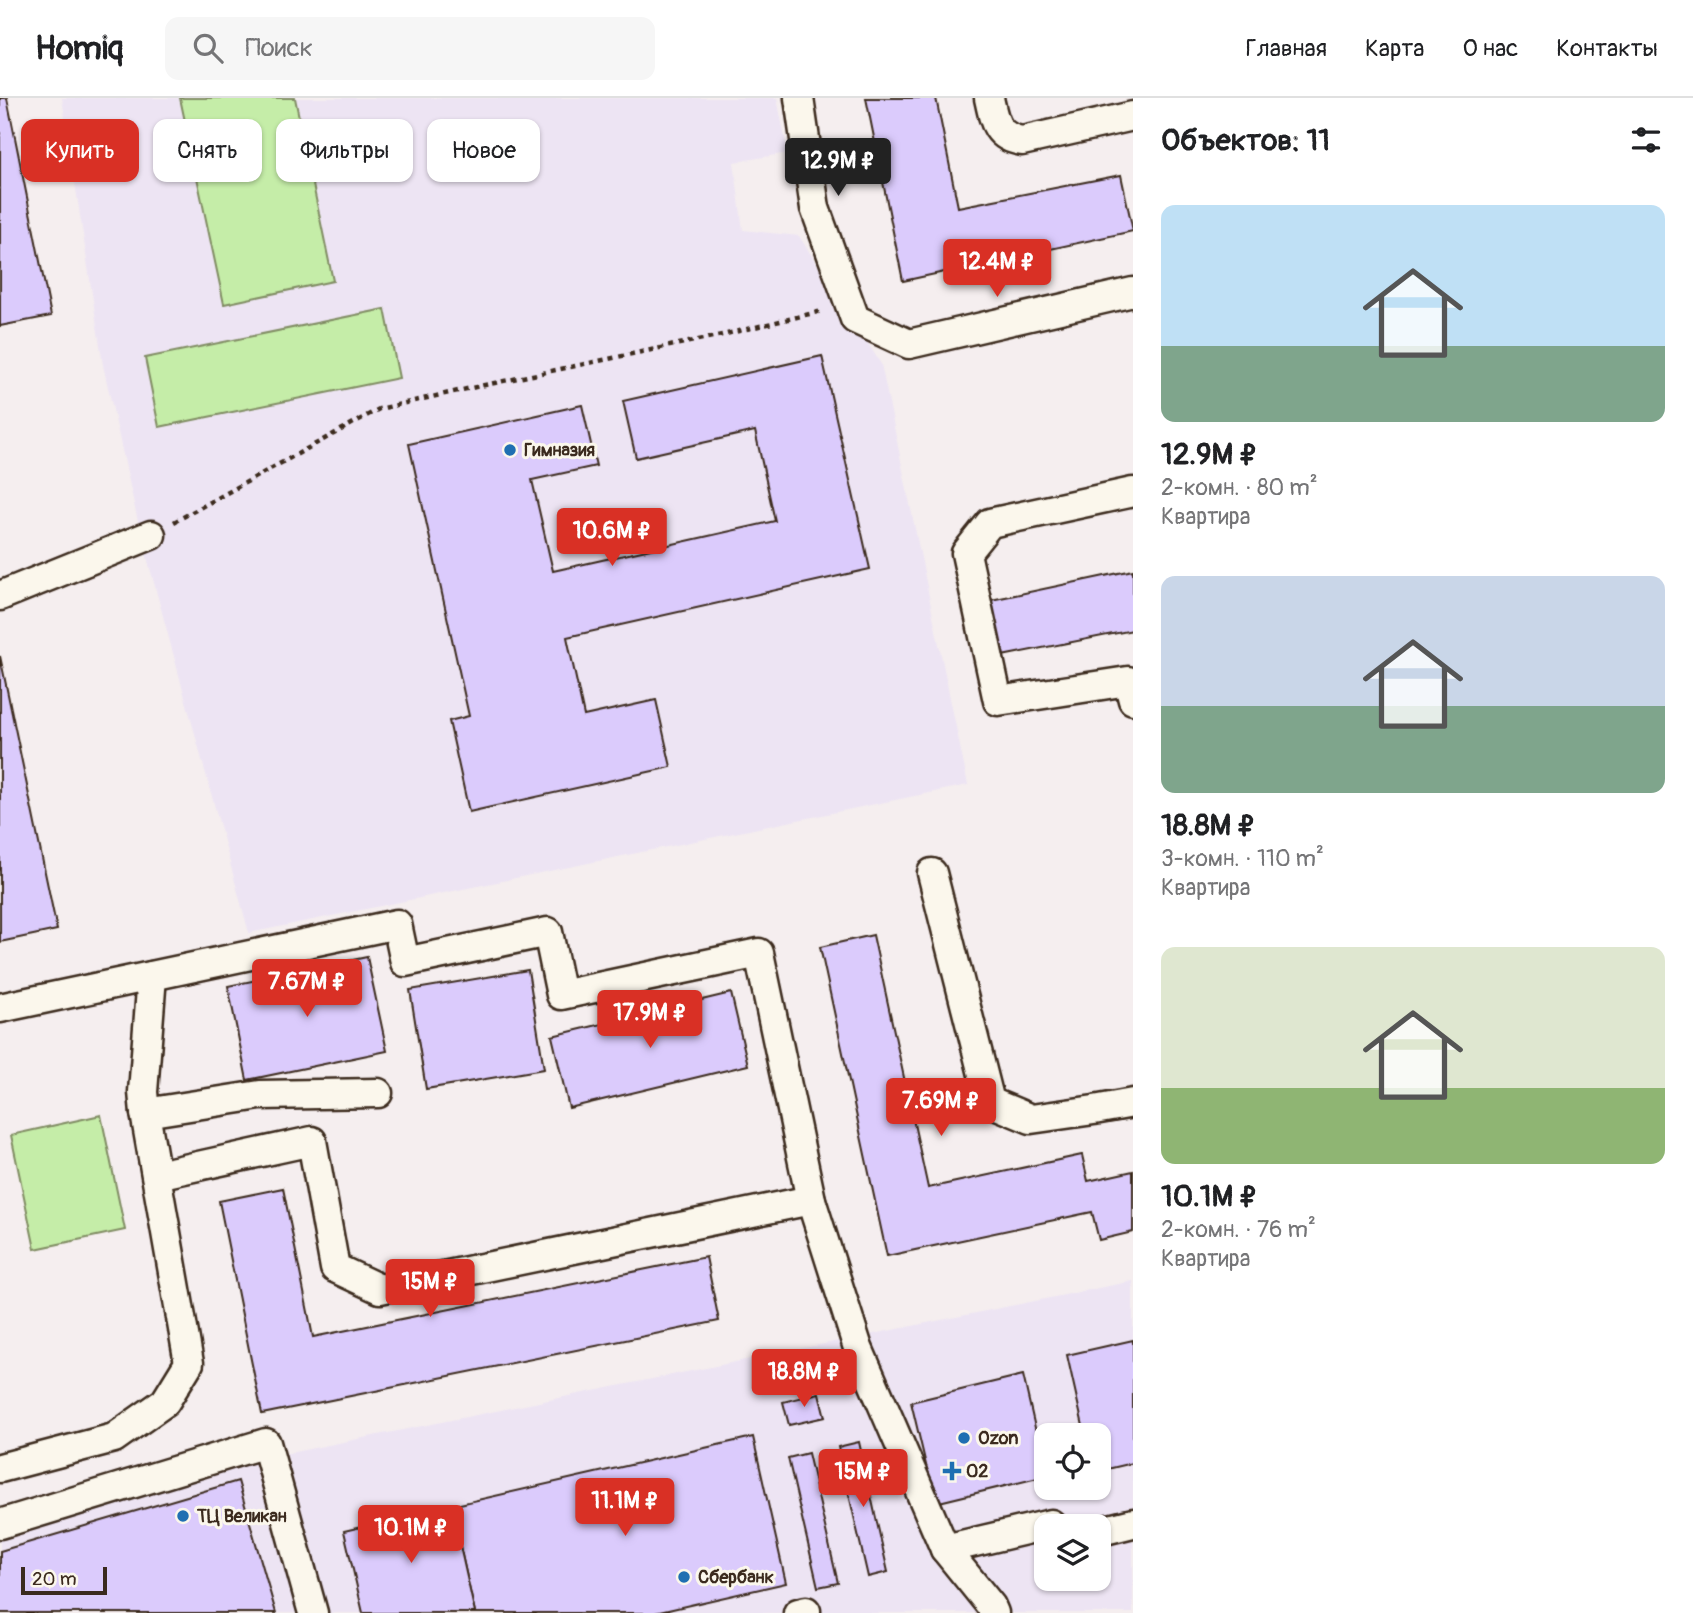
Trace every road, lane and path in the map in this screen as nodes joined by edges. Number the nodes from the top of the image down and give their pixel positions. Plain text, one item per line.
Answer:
1 (799, 98) edge
2 (989, 98) edge
3 (1130, 110) edge
4 (1133, 292) edge
5 (850, 304) junction
6 (1133, 492) edge
7 (151, 535) joint
8 (2, 588) edge
9 (1133, 700) edge
10 (932, 873) dead end
11 (152, 976) junction
12 (0, 1008) edge
13 (378, 1093) dead end
14 (1133, 1103) edge
15 (145, 1113) junction
16 (157, 1175) junction
17 (811, 1200) junction
18 (0, 1466) edge
19 (1133, 1523) edge
20 (0, 1524) edge
21 (1034, 1528) edge
22 (1111, 1528) edge
23 (945, 1549) junction
24 (313, 1613) edge
25 (993, 1613) edge

1 - 5 street
2 - 3 street
4 - 5 street
5 - 7 path
6 - 9 street
7 - 8 street
10 - 14 street
11 - 12 street
11 - 15 street
11 - 17 street
13 - 15 street
15 - 16 street
16 - 17 street
16 - 18 street
17 - 23 street
19 - 22 street
20 - 24 street
21 - 23 street
23 - 25 street

